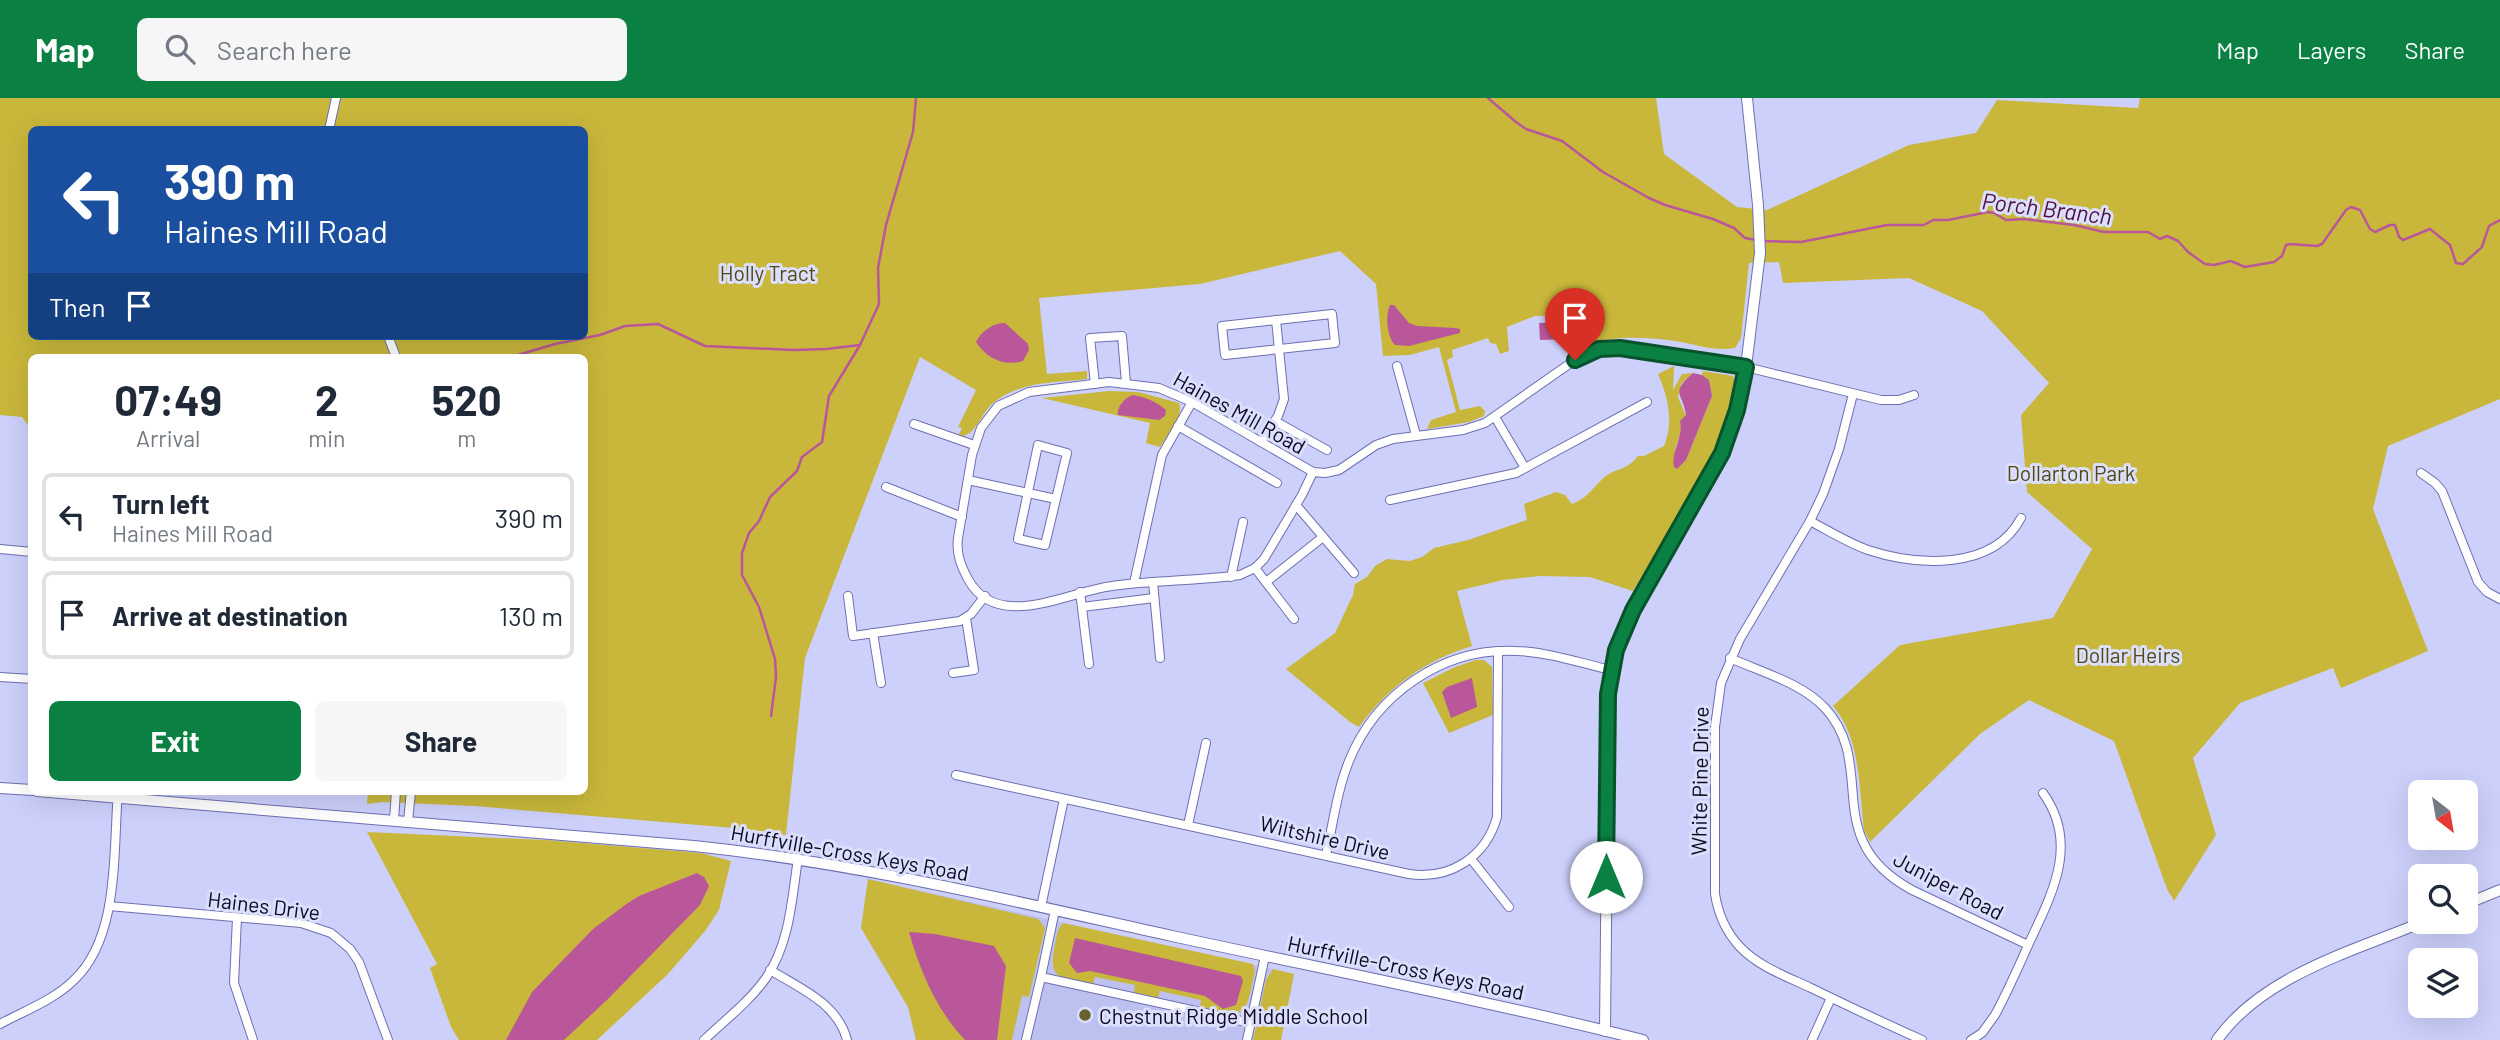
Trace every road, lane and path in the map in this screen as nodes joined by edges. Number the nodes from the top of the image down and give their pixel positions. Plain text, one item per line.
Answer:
1 (336, 98) edge
2 (1747, 98) edge
3 (330, 126) edge
4 (1276, 320) junction
5 (1279, 349) junction
6 (1397, 366) dead end
7 (1746, 367) junction
8 (1126, 383) junction
9 (1095, 384) junction
10 (1853, 394) junction
11 (1914, 395) dead end
12 (1192, 402) junction
13 (1647, 402) dead end
14 (1495, 417) junction
15 (1275, 421) junction
16 (914, 424) dead end
17 (1178, 426) junction
18 (1416, 435) junction
19 (1261, 442) junction
20 (974, 445) junction
21 (1327, 450) dead end
22 (1525, 468) junction
23 (1313, 471) junction
24 (2421, 473) dead end
25 (968, 480) junction
26 (1277, 483) dead end
27 (886, 487) dead end
28 (1027, 492) junction
29 (1056, 499) junction
30 (1390, 500) dead end
31 (1296, 505) junction
32 (962, 516) junction
33 (2021, 518) dead end
34 (1810, 521) junction
35 (1243, 522) dead end
36 (1323, 537) junction
37 (0, 549) edge
38 (28, 552) edge
39 (1255, 568) junction
40 (1354, 573) dead end
41 (1231, 577) junction
42 (1153, 582) junction
43 (1266, 582) junction
44 (1134, 583) junction
45 (1080, 592) junction
46 (848, 596) dead end
47 (985, 596) junction
48 (1154, 598) junction
49 (2500, 599) edge
50 (1082, 607) junction
51 (966, 618) junction
52 (1294, 619) dead end
53 (873, 633) junction
54 (1498, 651) junction
55 (1160, 657) dead end
56 (1730, 658) junction
57 (1089, 664) dead end
58 (1611, 670) junction
59 (953, 673) dead end
60 (0, 677) edge
61 (28, 679) edge
62 (881, 683) dead end
63 (1206, 743) dead end
64 (957, 775) dead end
65 (0, 788) edge
66 (28, 790) edge
67 (2043, 793) dead end
68 (118, 795) edge
69 (396, 795) edge
70 (411, 795) edge
71 (1065, 799) junction
72 (394, 820) junction
73 (408, 822) junction
74 (1188, 825) junction
75 (1326, 855) junction
76 (798, 858) junction
77 (1471, 859) junction
78 (2500, 890) edge
79 (2478, 899) edge
80 (109, 906) junction
81 (1041, 907) junction
82 (1509, 907) dead end
83 (1055, 910) junction
84 (237, 918) junction
85 (2408, 928) edge
86 (2028, 946) junction
87 (1265, 956) junction
88 (771, 970) junction
89 (1041, 977) junction
90 (1831, 998) junction
91 (1251, 1023) junction
92 (0, 1024) edge
93 (1604, 1035) edge
94 (253, 1040) edge
95 (388, 1040) edge
96 (704, 1040) edge
97 (847, 1040) edge
98 (1026, 1040) edge
99 (1247, 1040) edge
100 (1643, 1040) edge
101 (1812, 1040) edge
102 (1922, 1040) edge
103 (1971, 1040) edge
104 (2217, 1040) edge

1 - 3 street
2 - 7 main road
4 - 5 street
4 - 5 street
4 - 5 street
5 - 15 street
6 - 18 street
7 - 10 street, Haines Mill Road
7 - 14 street, Haines Mill Road
7 - 58 main road
8 - 9 street, Haines Mill Road
8 - 9 street
8 - 12 street, Haines Mill Road
9 - 20 street, Haines Mill Road
10 - 11 street, Haines Mill Road
10 - 34 street, White Pine Drive
12 - 17 street
12 - 19 street, Haines Mill Road
13 - 22 street
14 - 18 street, Haines Mill Road
14 - 22 street
15 - 19 street
15 - 21 street
16 - 20 street
17 - 26 street
17 - 44 street
18 - 23 street, Haines Mill Road
19 - 23 street, Haines Mill Road
20 - 25 street, Haines Mill Road
22 - 30 street
23 - 31 street, Haines Mill Road
24 - 49 street
25 - 28 street
25 - 32 street, Haines Mill Road
27 - 32 street
28 - 29 street
28 - 29 street
28 - 29 street
31 - 36 street
31 - 39 street, Haines Mill Road
32 - 47 street, Haines Mill Road
33 - 34 street
34 - 56 street, White Pine Drive
35 - 41 street
36 - 40 street
36 - 43 street
37 - 38 street
39 - 41 street
39 - 43 street
41 - 42 street
42 - 44 street
42 - 48 street
43 - 52 street
44 - 45 street
45 - 47 street
45 - 50 street
46 - 53 street
47 - 51 street
48 - 50 street
48 - 55 street
50 - 57 street
51 - 53 street
51 - 59 street
53 - 62 street
54 - 58 street
54 - 75 street
54 - 77 street, Wiltshire Drive
56 - 86 street, Juniper Road
56 - 90 street, White Pine Drive
58 - 93 main road
60 - 61 street
63 - 74 street
64 - 71 street, Wiltshire Drive
65 - 66 main road
67 - 86 street
68 - 72 main road, Hurffville-Cross Keys Road
68 - 80 street
69 - 72 street
70 - 73 street
71 - 74 street, Wiltshire Drive
71 - 81 street
72 - 73 main road, Hurffville-Cross Keys Road
73 - 76 main road, Hurffville-Cross Keys Road
74 - 75 street, Wiltshire Drive
75 - 77 street, Wiltshire Drive
76 - 81 main road, Hurffville-Cross Keys Road
76 - 88 street
77 - 82 street
78 - 79 main road
80 - 84 street, Haines Drive
80 - 92 street
81 - 83 main road, Hurffville-Cross Keys Road
83 - 87 main road, Hurffville-Cross Keys Road
83 - 89 street
84 - 94 street
84 - 95 street, Haines Drive
85 - 104 main road
86 - 103 street
87 - 91 street
87 - 93 main road, Hurffville-Cross Keys Road
88 - 96 street
88 - 97 street
89 - 91 street
89 - 98 street
90 - 101 street
90 - 102 street, White Pine Drive
91 - 99 street
93 - 100 main road, Hurffville-Cross Keys Road

